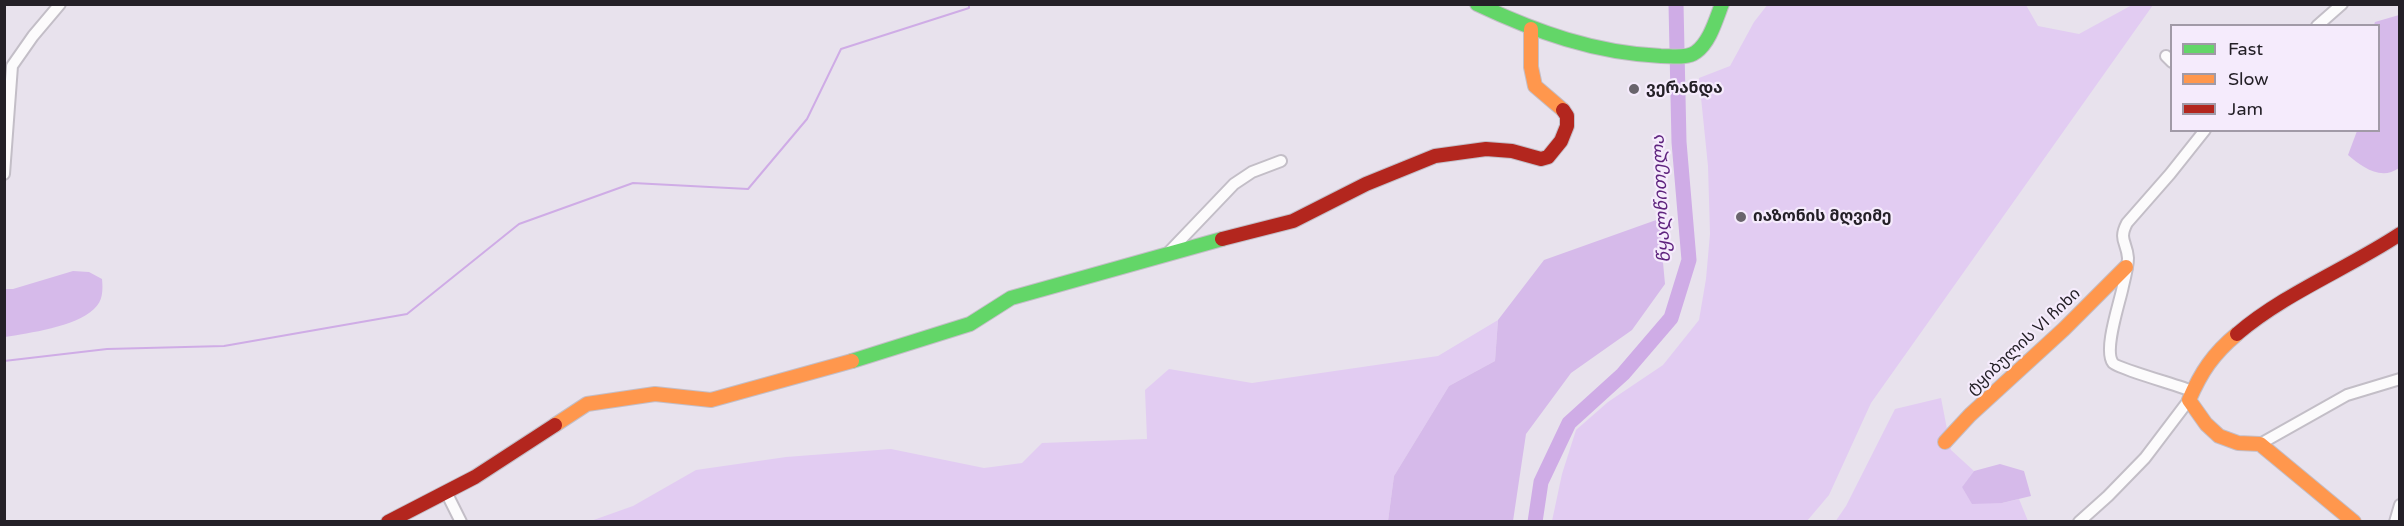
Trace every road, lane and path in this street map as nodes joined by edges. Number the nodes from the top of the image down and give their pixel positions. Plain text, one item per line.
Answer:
1 (60, 4) edge
2 (1477, 4) edge
3 (1722, 4) edge
4 (2342, 4) edge
5 (2319, 24) edge
6 (1531, 29) junction
7 (8, 92) edge
8 (2203, 132) edge
9 (1281, 161) dead end
10 (4, 174) edge
11 (2400, 234) edge
12 (1169, 252) junction
13 (2126, 267) junction
14 (2400, 379) edge
15 (2191, 395) junction
16 (1945, 442) dead end
17 (2260, 444) junction
18 (446, 492) junction
19 (2400, 505) edge
20 (388, 522) edge
21 (461, 522) edge
22 (2079, 522) edge
23 (2354, 522) edge
24 (2395, 522) edge

1 - 7 street
2 - 6 street
3 - 6 street
4 - 5 street
6 - 12 street
7 - 10 street
8 - 13 street
9 - 12 street
11 - 15 street
12 - 18 street
13 - 15 street
13 - 16 street, ტყიბულის VI ჩიხი
14 - 17 street
15 - 17 street
15 - 22 street
17 - 23 street
18 - 20 street
18 - 21 street
19 - 24 street

